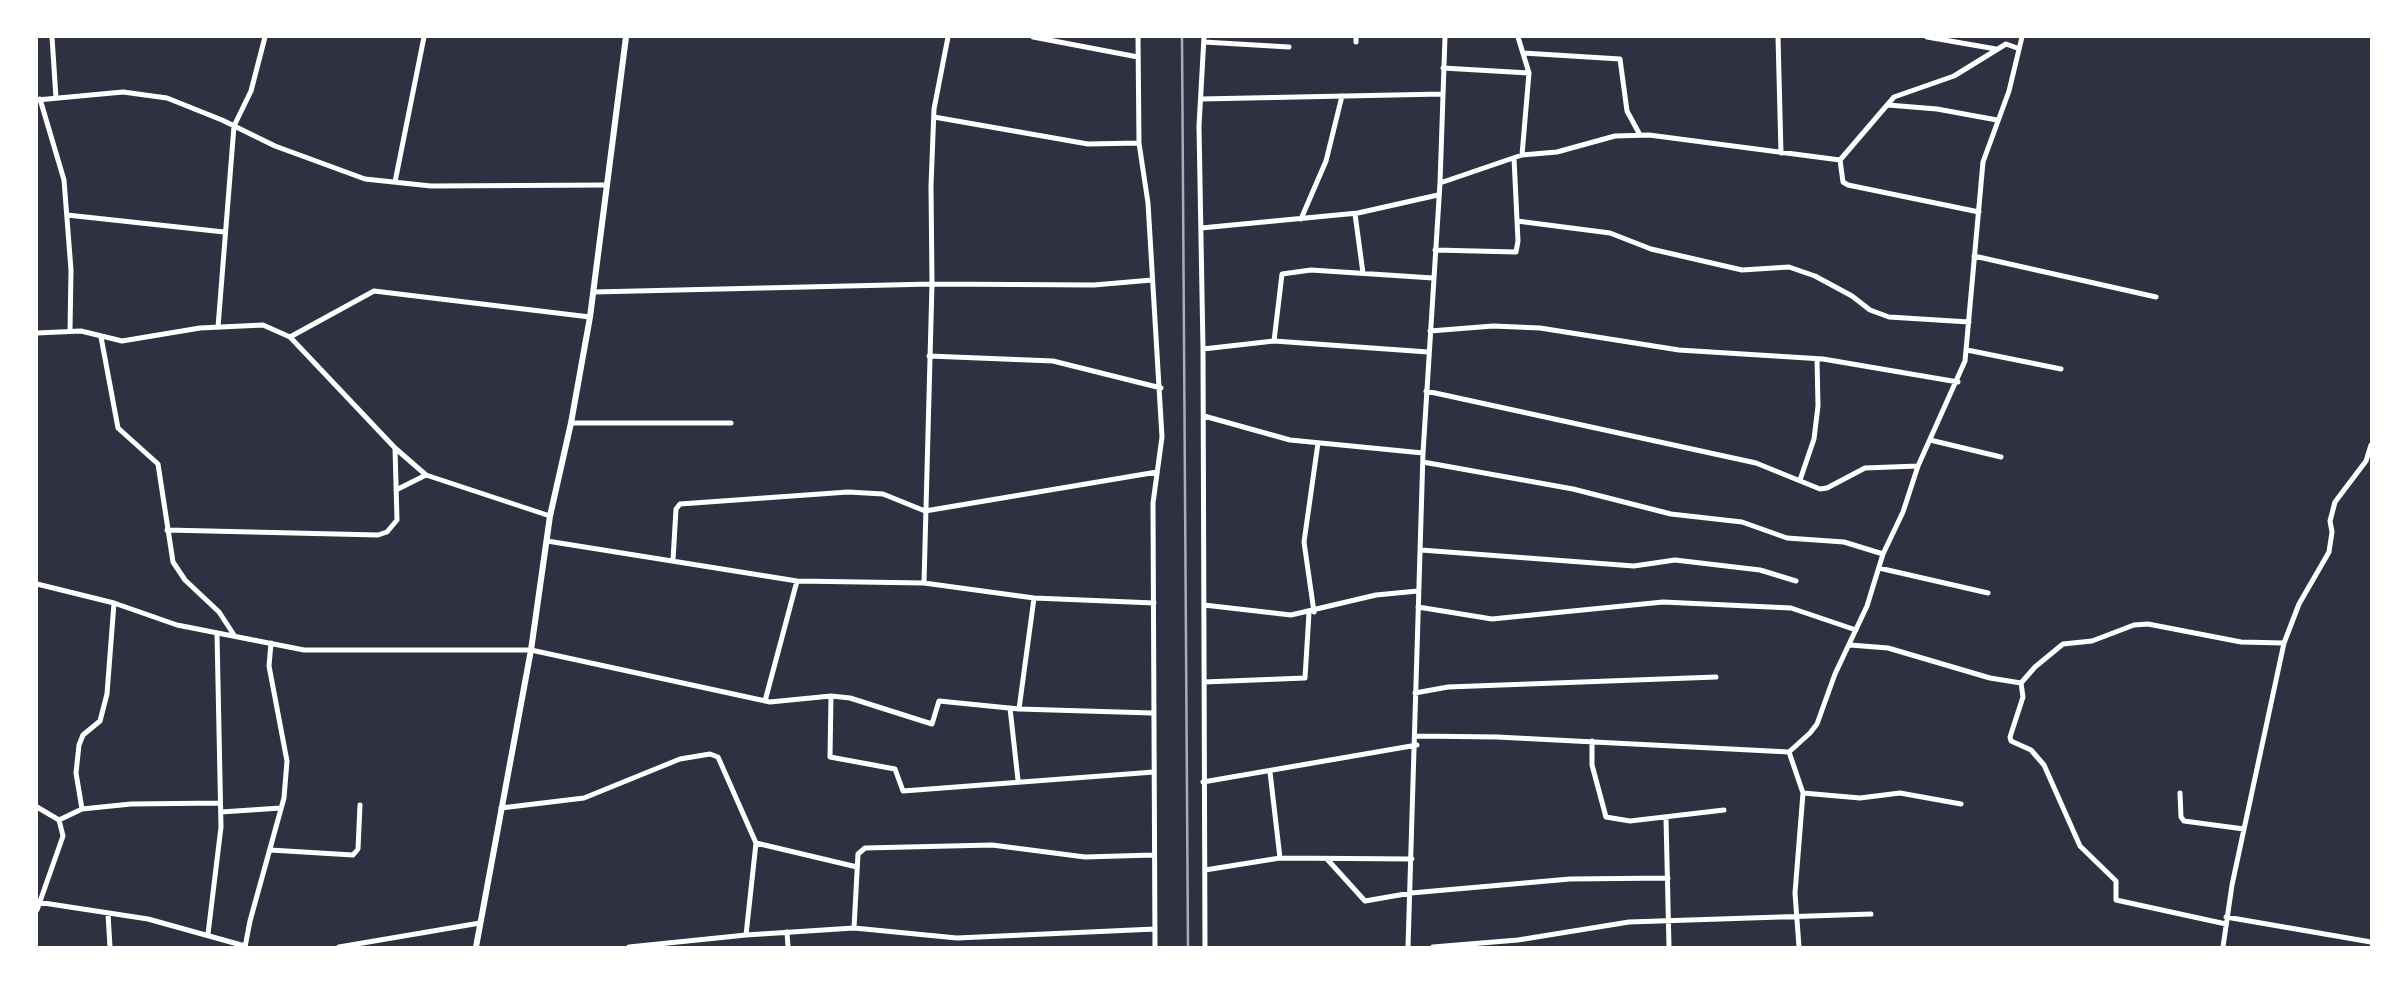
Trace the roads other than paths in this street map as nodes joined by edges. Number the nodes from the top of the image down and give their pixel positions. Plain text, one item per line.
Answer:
1 (52, 37) edge
2 (265, 37) edge
3 (424, 37) edge
4 (625, 37) edge
5 (947, 37) edge
6 (1033, 37) edge
7 (1138, 37) edge
8 (1445, 37) edge
9 (1518, 37) edge
10 (1778, 37) edge
11 (1927, 37) edge
12 (2022, 37) edge
13 (1204, 39) edge
14 (1289, 47) dead end
15 (2017, 48) junction
16 (1997, 49) junction
17 (1523, 53) junction
18 (1138, 57) junction
19 (1443, 68) junction
20 (1529, 73) junction
21 (1442, 94) junction
22 (1342, 96) junction
23 (56, 98) junction
24 (1201, 99) junction
25 (38, 100) edge
26 (1888, 105) junction
27 (934, 117) junction
28 (1997, 120) junction
29 (233, 126) junction
30 (1640, 135) junction
31 (1139, 143) junction
32 (1781, 153) junction
33 (1522, 155) junction
34 (1514, 158) junction
35 (1840, 160) junction
36 (395, 182) junction
37 (1440, 183) junction
38 (607, 185) junction
39 (1438, 195) junction
40 (1979, 212) junction
41 (1355, 214) junction
42 (67, 215) junction
43 (1301, 219) junction
44 (1517, 221) junction
45 (1201, 229) junction
46 (224, 232) junction
47 (1435, 250) junction
48 (1974, 256) junction
49 (1363, 273) junction
50 (1433, 278) junction
51 (1152, 280) junction
52 (932, 284) junction
53 (594, 292) junction
54 (2156, 297) dead end
55 (590, 317) junction
56 (1969, 323) junction
57 (218, 327) junction
58 (70, 331) junction
59 (1430, 331) junction
60 (37, 333) edge
61 (101, 337) junction
62 (290, 337) junction
63 (1274, 341) junction
64 (1203, 349) junction
65 (1967, 351) junction
66 (1428, 352) junction
67 (929, 356) junction
68 (1817, 359) junction
69 (2061, 369) dead end
70 (1958, 382) junction
71 (1160, 388) junction
72 (1426, 391) junction
73 (1203, 416) junction
74 (730, 423) dead end
75 (571, 424) junction
76 (1930, 440) junction
77 (1318, 443) junction
78 (2371, 444) edge
79 (395, 448) junction
80 (1423, 453) junction
81 (2001, 457) dead end
82 (1423, 462) junction
83 (1917, 466) junction
84 (1157, 472) junction
85 (426, 475) junction
86 (1800, 480) junction
87 (396, 490) junction
88 (925, 511) junction
89 (550, 516) junction
90 (167, 530) junction
91 (547, 541) junction
92 (1421, 550) junction
93 (1883, 554) junction
94 (673, 560) junction
95 (1879, 568) junction
96 (797, 581) junction
97 (1797, 581) dead end
98 (924, 583) junction
99 (37, 584) edge
100 (1418, 591) junction
101 (1988, 593) dead end
102 (1034, 598) junction
103 (114, 603) junction
104 (1154, 603) junction
105 (1204, 605) junction
106 (1418, 607) junction
107 (1312, 612) junction
108 (1856, 630) junction
109 (217, 634) junction
110 (234, 635) junction
111 (271, 643) junction
112 (2284, 643) junction
113 (1850, 645) junction
114 (531, 650) junction
115 (1716, 677) dead end
116 (1204, 682) junction
117 (2021, 683) junction
118 (1415, 693) junction
119 (831, 696) junction
120 (765, 701) junction
121 (1010, 708) junction
122 (1019, 709) junction
123 (1152, 713) junction
124 (1416, 736) junction
125 (1592, 741) junction
126 (1417, 745) junction
127 (1789, 752) junction
128 (1154, 772) junction
129 (1270, 772) junction
130 (1018, 780) junction
131 (1203, 782) junction
132 (1803, 793) junction
133 (2180, 793) dead end
134 (220, 803) junction
135 (1961, 804) dead end
136 (360, 805) dead end
137 (37, 807) edge
138 (281, 808) junction
139 (501, 808) junction
140 (82, 809) junction
141 (1724, 810) dead end
142 (221, 812) junction
143 (1666, 818) junction
144 (59, 820) junction
145 (2244, 829) junction
146 (756, 843) junction
147 (270, 850) junction
148 (1153, 855) junction
149 (1280, 859) junction
150 (1326, 859) junction
151 (1412, 859) junction
152 (857, 867) junction
153 (1205, 870) junction
154 (1668, 878) junction
155 (1411, 893) junction
156 (38, 902) edge
157 (37, 910) edge
158 (108, 914) junction
159 (1871, 914) dead end
160 (1797, 915) junction
161 (2226, 920) junction
162 (1670, 921) junction
163 (480, 923) junction
164 (854, 928) junction
165 (1155, 929) junction
166 (787, 932) junction
167 (208, 934) junction
168 (746, 934) junction
169 (955, 938) junction
170 (2371, 942) edge
171 (1506, 944) edge
172 (110, 947) edge
173 (245, 947) edge
174 (339, 947) edge
175 (476, 947) edge
176 (628, 947) edge
177 (788, 947) edge
178 (954, 947) edge
179 (1155, 947) edge
180 (1205, 947) edge
181 (1408, 947) edge
182 (1433, 947) edge
183 (1669, 947) edge
184 (1799, 947) edge
185 (2223, 947) edge

1 - 23 street
2 - 29 street
3 - 36 street
4 - 38 street
5 - 27 street
6 - 18 street
7 - 18 street
8 - 19 street
9 - 17 street
10 - 32 street
11 - 16 street
12 - 15 street
13 - 14 street
13 - 24 street
15 - 16 street
15 - 28 street
16 - 26 street
17 - 20 street
17 - 30 street
18 - 31 street
19 - 20 street
19 - 21 street
20 - 33 street
21 - 22 street
21 - 37 street
22 - 24 street
22 - 43 street
23 - 25 street
23 - 29 street
24 - 45 street
25 - 42 street
26 - 28 street
26 - 35 street
27 - 31 street
27 - 52 street
28 - 40 street
29 - 36 street
29 - 46 street
30 - 32 street
30 - 33 street
31 - 51 street
32 - 35 street
33 - 34 street
34 - 37 street
34 - 44 street
35 - 40 street
36 - 38 street
37 - 39 street
38 - 53 street
39 - 41 street
39 - 47 street
40 - 48 street
41 - 43 street
41 - 49 street
42 - 46 street
42 - 58 street
43 - 45 street
44 - 47 street
44 - 56 street
45 - 64 street
46 - 57 street
47 - 50 street
48 - 54 street
48 - 56 street
49 - 50 street
49 - 63 street
50 - 59 street
51 - 52 street
51 - 71 street
52 - 53 street
52 - 67 street
53 - 55 street
55 - 62 street
55 - 75 street
56 - 65 street
57 - 61 street
57 - 62 street
58 - 60 street
58 - 61 street
59 - 66 street
59 - 68 street
61 - 90 street
62 - 79 street
63 - 64 street
63 - 66 street
64 - 73 street
65 - 69 street
65 - 70 street
66 - 72 street
67 - 71 street
67 - 88 street
68 - 70 street
68 - 86 street
70 - 76 street
71 - 84 street
72 - 80 street
72 - 86 street
73 - 77 street
73 - 105 street
74 - 75 street
75 - 89 street
76 - 81 street
76 - 83 street
77 - 80 street
77 - 107 street
78 - 112 street
79 - 85 street
79 - 87 street
80 - 82 street
82 - 92 street
82 - 93 street
83 - 86 street
83 - 93 street
84 - 88 street
84 - 104 street
85 - 87 street
85 - 89 street
87 - 90 street
88 - 94 street
88 - 98 street
89 - 91 street
90 - 110 street
91 - 94 street
91 - 114 street
92 - 97 street
92 - 100 street
93 - 95 street
94 - 96 street
95 - 101 street
95 - 108 street
96 - 98 street
96 - 120 street
98 - 102 street
99 - 103 street
100 - 106 street
100 - 107 street
102 - 104 street
102 - 122 street
103 - 109 street
103 - 140 street
104 - 123 street
105 - 107 street
105 - 116 street
106 - 108 street
106 - 118 street
107 - 116 street
108 - 113 street
109 - 110 street
109 - 134 street
110 - 111 street
111 - 114 street
111 - 138 street
112 - 117 street
112 - 145 street
113 - 117 street
113 - 127 street
114 - 120 street
114 - 139 street
115 - 118 street
116 - 131 street
117 - 161 street
118 - 124 street
119 - 120 street
119 - 121 street
119 - 130 street
121 - 122 street
121 - 130 street
122 - 123 street
123 - 128 street
124 - 125 street
124 - 126 street
125 - 127 street
125 - 143 street
126 - 129 street
126 - 151 street
127 - 132 street
128 - 130 street
128 - 148 street
129 - 131 street
129 - 149 street
131 - 153 street
132 - 135 street
132 - 160 street
133 - 145 street
134 - 140 street
134 - 142 street
136 - 147 street
137 - 144 street
138 - 142 street
138 - 147 street
139 - 146 street
139 - 163 street
140 - 144 street
141 - 143 street
142 - 167 street
143 - 154 street
144 - 156 street
145 - 161 street
146 - 152 street
146 - 168 street
147 - 173 street
148 - 152 street
148 - 165 street
149 - 150 street
149 - 153 street
150 - 151 street
150 - 155 street
151 - 155 street
152 - 164 street
153 - 180 street
154 - 155 street
154 - 162 street
155 - 181 street
156 - 157 street
156 - 158 street
158 - 167 street
158 - 172 street
159 - 160 street
160 - 162 street
160 - 184 street
161 - 170 street
161 - 185 street
162 - 171 street
162 - 183 street
163 - 174 street
163 - 175 street
164 - 166 street
164 - 169 street
165 - 169 street
165 - 179 street
166 - 168 street
166 - 177 street
167 - 173 street
168 - 176 street
169 - 178 street
171 - 182 street

